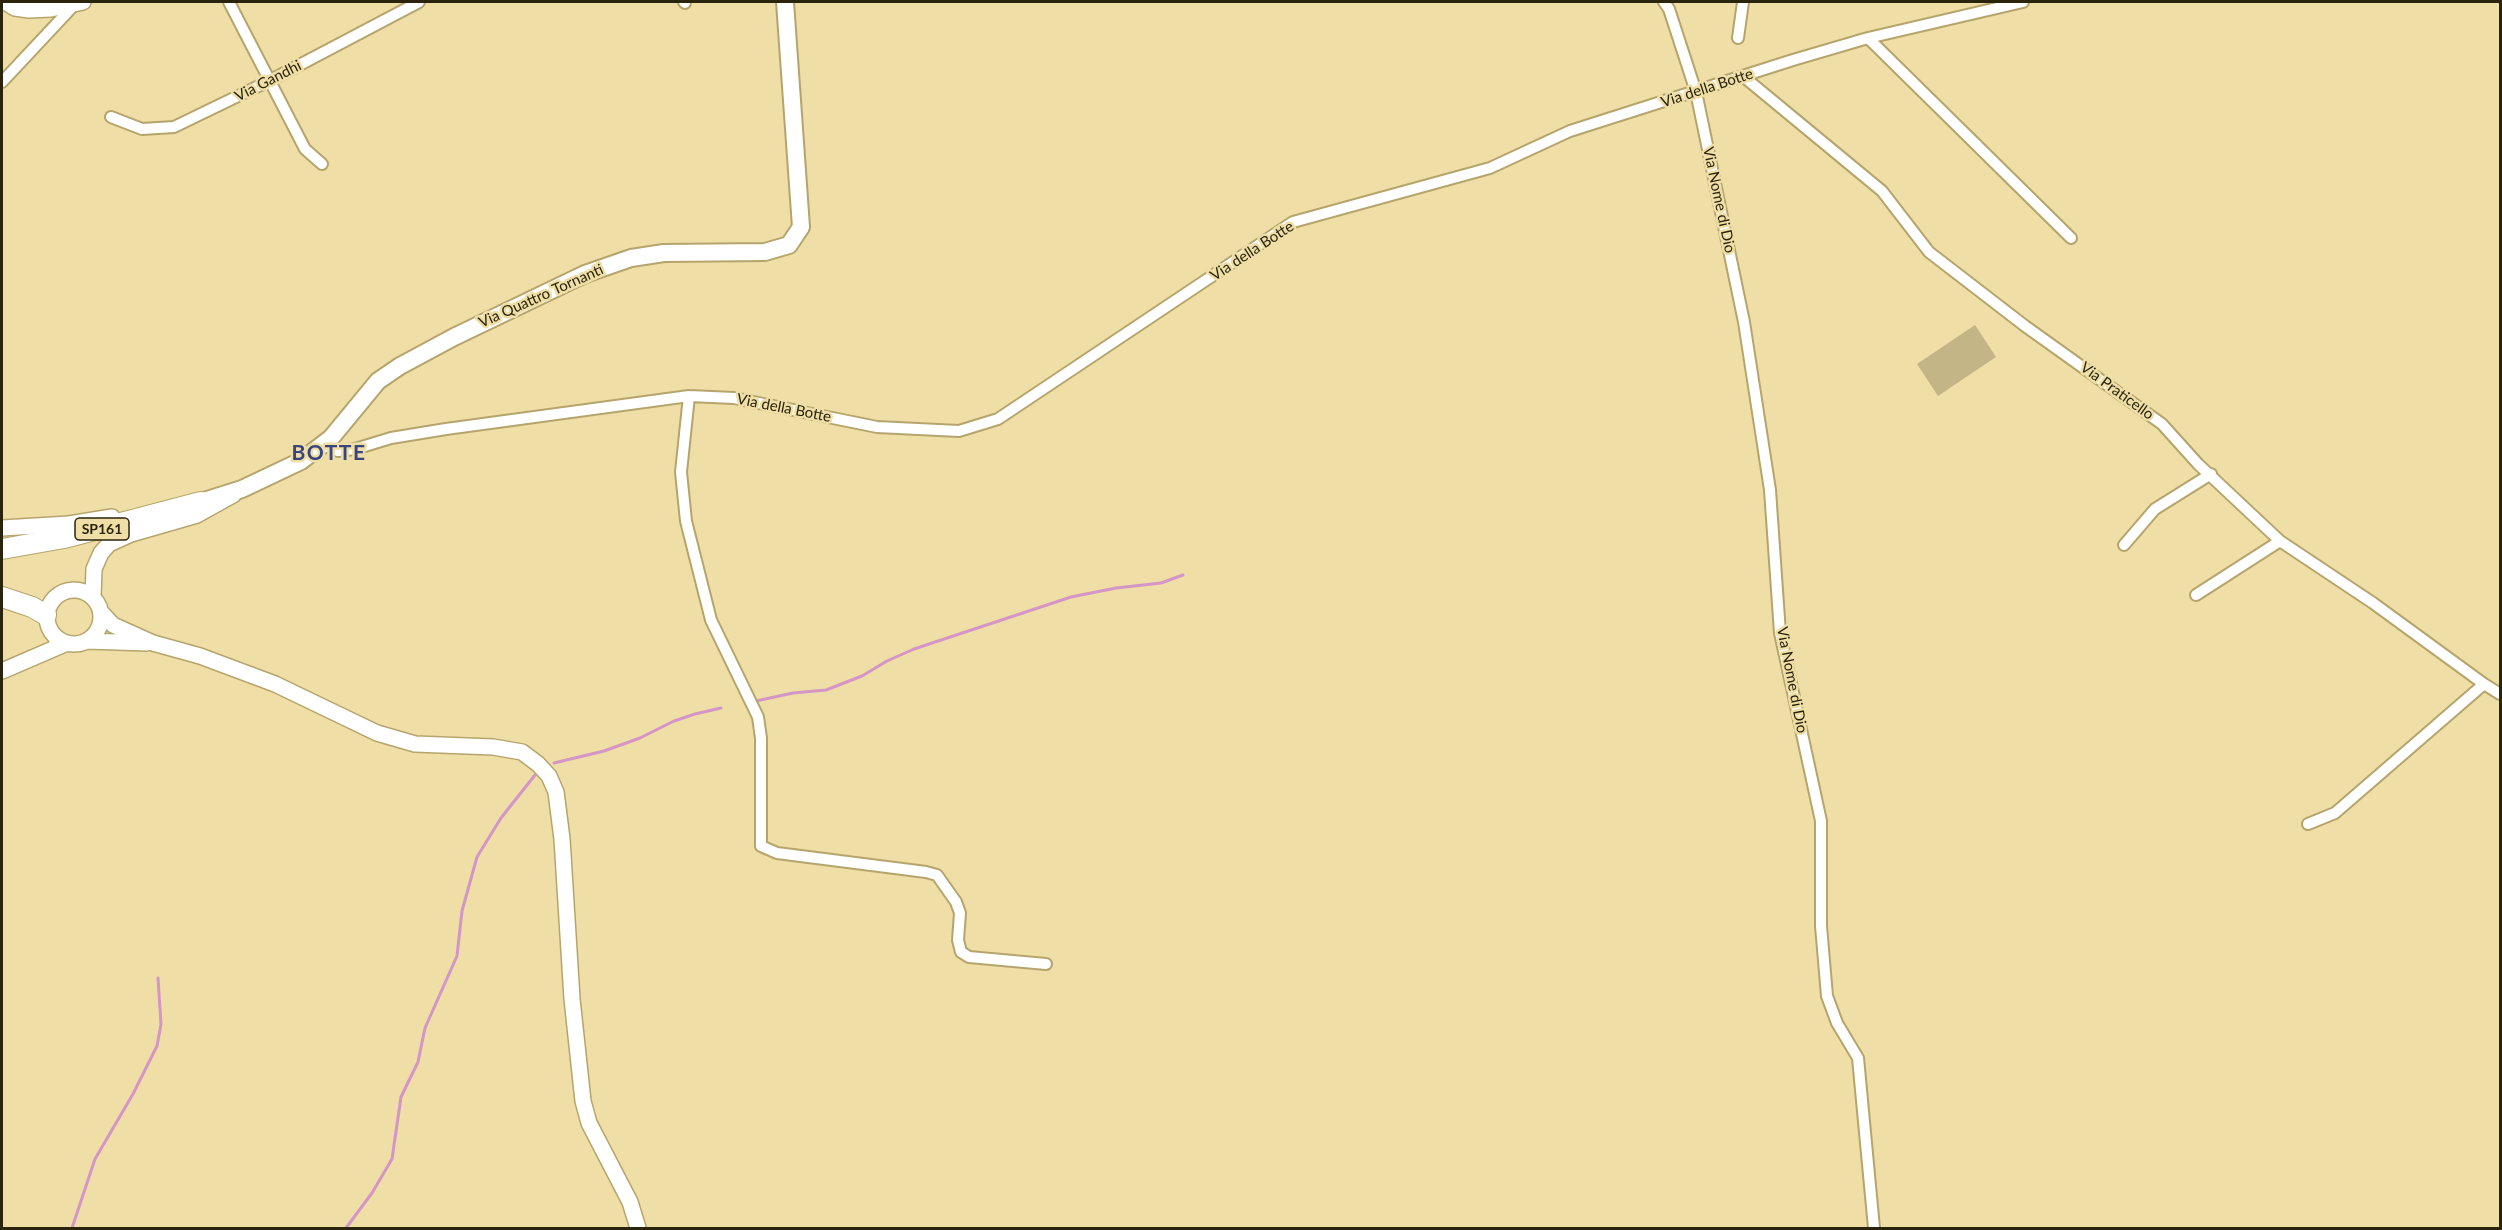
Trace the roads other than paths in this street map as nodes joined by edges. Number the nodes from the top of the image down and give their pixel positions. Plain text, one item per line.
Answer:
1 (5, 2) edge
2 (79, 2) edge
3 (229, 2) edge
4 (419, 2) edge
5 (784, 2) edge
6 (1664, 2) edge
7 (1743, 2) edge
8 (2023, 2) edge
9 (1737, 38) dead end
10 (1868, 38) junction
11 (1744, 77) junction
12 (269, 81) junction
13 (2, 82) edge
14 (1696, 92) junction
15 (111, 117) dead end
16 (322, 164) dead end
17 (2071, 238) dead end
18 (689, 396) junction
19 (323, 445) junction
20 (2211, 474) junction
21 (242, 489) junction
22 (201, 502) junction
23 (2, 528) edge
24 (2280, 541) junction
25 (2124, 545) dead end
26 (2, 549) edge
27 (2196, 595) dead end
28 (2, 597) edge
29 (93, 597) junction
30 (101, 612) junction
31 (48, 622) junction
32 (87, 641) junction
33 (66, 643) junction
34 (153, 643) junction
35 (27, 658) junction
36 (2, 671) edge
37 (2484, 684) junction
38 (2500, 694) edge
39 (2308, 824) dead end
40 (1046, 964) dead end
41 (638, 1228) edge
42 (1874, 1228) edge

1 - 2 main road
2 - 13 street
3 - 12 street
4 - 12 street, Via Gandhi
5 - 19 main road, Via Quattro Tornanti
6 - 14 street, Via Nome di Dio
7 - 9 street
8 - 10 street, Via della Botte
10 - 11 street, Via della Botte
10 - 17 street
11 - 14 street, Via della Botte
11 - 20 street, Via Praticello
12 - 15 street, Via Gandhi
12 - 16 street
14 - 18 street, Via della Botte
14 - 42 street, Via Nome di Dio
18 - 19 street, Via della Botte
18 - 40 street
19 - 21 main road, Via Quattro Tornanti
20 - 24 street, Via Praticello
20 - 25 street
21 - 22 main road, Via Quattro Tornanti
21 - 29 main road
22 - 23 main road
22 - 26 highway, SP161
24 - 27 street
24 - 37 street, Via Praticello
28 - 31 highway
29 - 30 main road
29 - 31 main road
30 - 32 main road
30 - 34 main road
31 - 33 main road
31 - 35 main road
32 - 33 main road
32 - 34 main road
33 - 35 main road
34 - 41 main road
35 - 36 main road
37 - 38 street, Via Praticello
37 - 39 street

